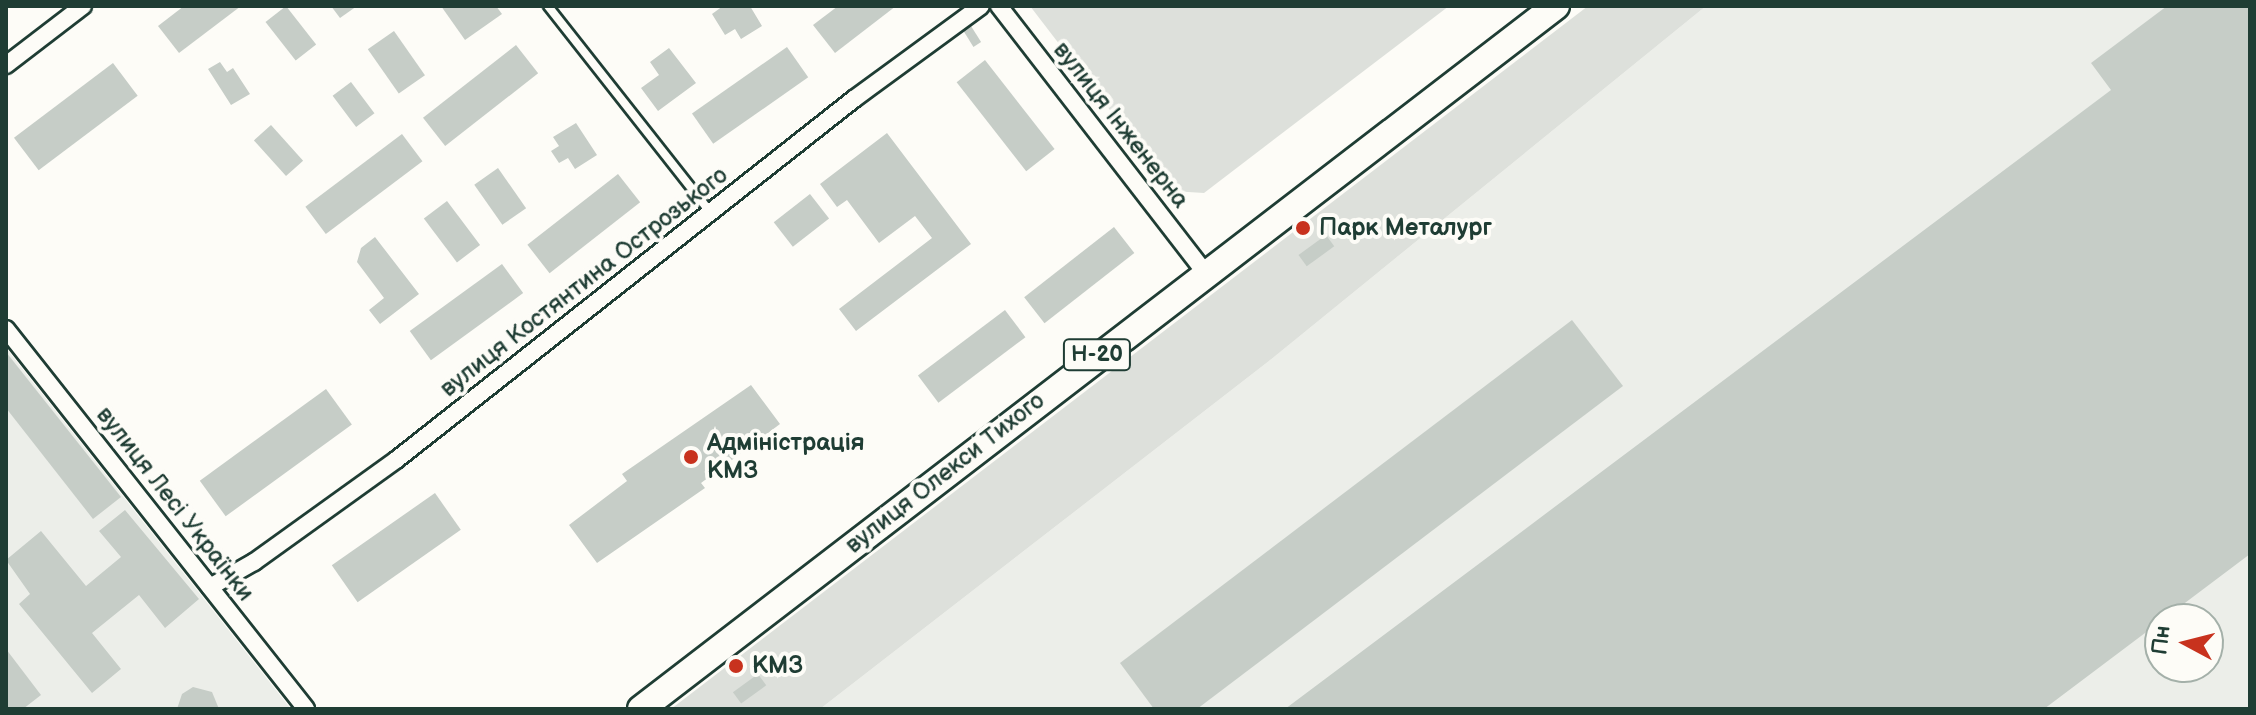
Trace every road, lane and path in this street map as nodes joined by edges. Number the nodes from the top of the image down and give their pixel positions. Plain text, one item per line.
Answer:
1 (83, 6) edge
2 (548, 6) edge
3 (981, 6) edge
4 (999, 6) edge
5 (1556, 6) edge
6 (6, 65) edge
7 (711, 213) junction
8 (1205, 273) junction
9 (6, 329) edge
10 (210, 587) junction
11 (306, 709) edge
12 (641, 709) edge

1 - 6 street
2 - 7 lane
3 - 7 street, вулиця Костянтина Острозького
4 - 8 street, вулиця Інженерна
5 - 8 main road, вулиця Олекси Тихого / Н-20
7 - 10 street, вулиця Костянтина Острозького
8 - 12 main road, вулиця Олекси Тихого / Н-20
9 - 10 street, вулиця Лесі Українки
10 - 11 street, вулиця Лесі Українки

